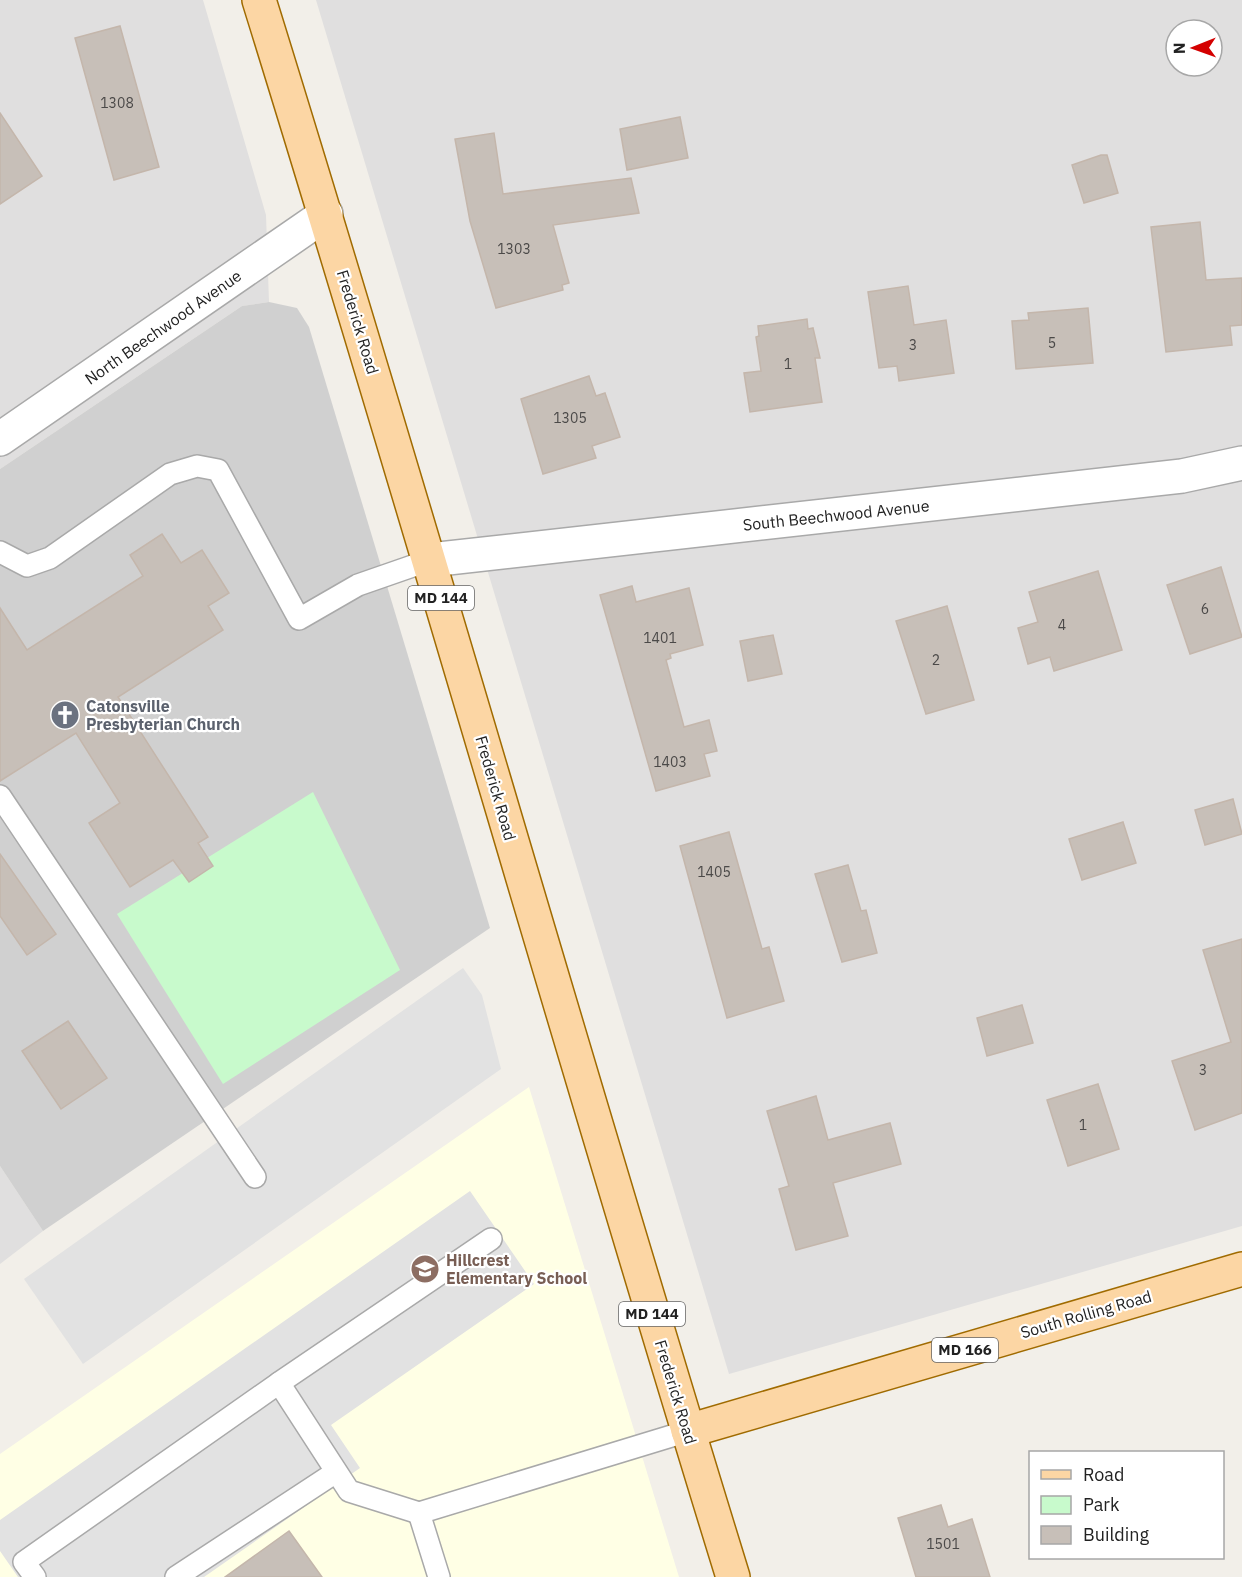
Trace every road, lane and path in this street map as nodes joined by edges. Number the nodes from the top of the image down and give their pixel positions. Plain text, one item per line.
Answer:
1 (259, 0) edge
2 (326, 214) junction
3 (0, 439) edge
4 (1242, 463) edge
5 (0, 552) edge
6 (430, 560) junction
7 (0, 796) edge
8 (255, 1178) dead end
9 (491, 1239) dead end
10 (1242, 1269) edge
11 (279, 1383) junction
12 (688, 1431) junction
13 (336, 1472) junction
14 (419, 1513) junction
15 (35, 1577) edge
16 (176, 1577) edge
17 (439, 1577) edge
18 (733, 1577) edge

1 - 2 main road, Frederick Road / MD 144
2 - 3 street, North Beechwood Avenue
2 - 6 main road, Frederick Road / MD 144
4 - 6 street, South Beechwood Avenue
5 - 6 lane
6 - 12 main road, Frederick Road / MD 144
7 - 8 lane
9 - 11 lane
10 - 12 main road, South Rolling Road / MD 166
11 - 13 lane
11 - 15 lane
12 - 14 lane
12 - 18 main road, Frederick Road / MD 144
13 - 14 lane
13 - 16 lane
14 - 17 lane

